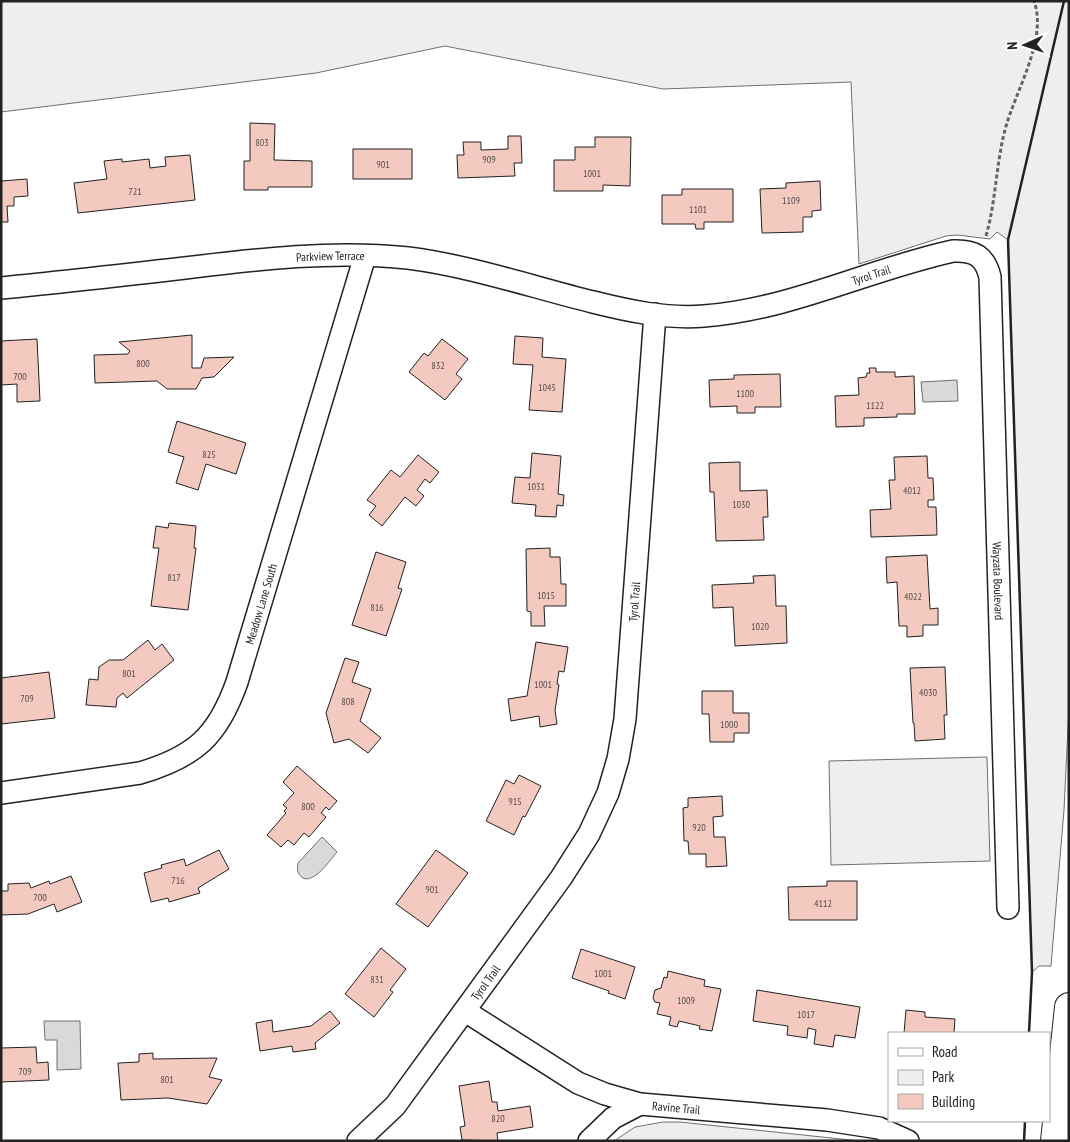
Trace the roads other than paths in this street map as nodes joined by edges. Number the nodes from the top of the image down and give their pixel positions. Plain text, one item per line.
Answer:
1 (365, 256) junction
2 (980, 257) joint
3 (1, 288) edge
4 (654, 314) junction
5 (1, 793) edge
6 (1008, 908) dead end
7 (1069, 1007) edge
8 (465, 1011) junction
9 (640, 1104) junction
10 (358, 1141) edge
11 (589, 1141) edge
12 (908, 1141) edge
13 (1055, 1141) edge

1 - 3 street, Parkview Terrace
1 - 4 street, Parkview Terrace
1 - 5 street, Meadow Lane South
2 - 4 street, Tyrol Trail
2 - 6 street, Wayzata Boulevard
4 - 8 street, Tyrol Trail
7 - 13 highway
8 - 9 street, Ravine Trail
8 - 10 street, Tyrol Trail
9 - 11 street
9 - 12 street, Ravine Trail

